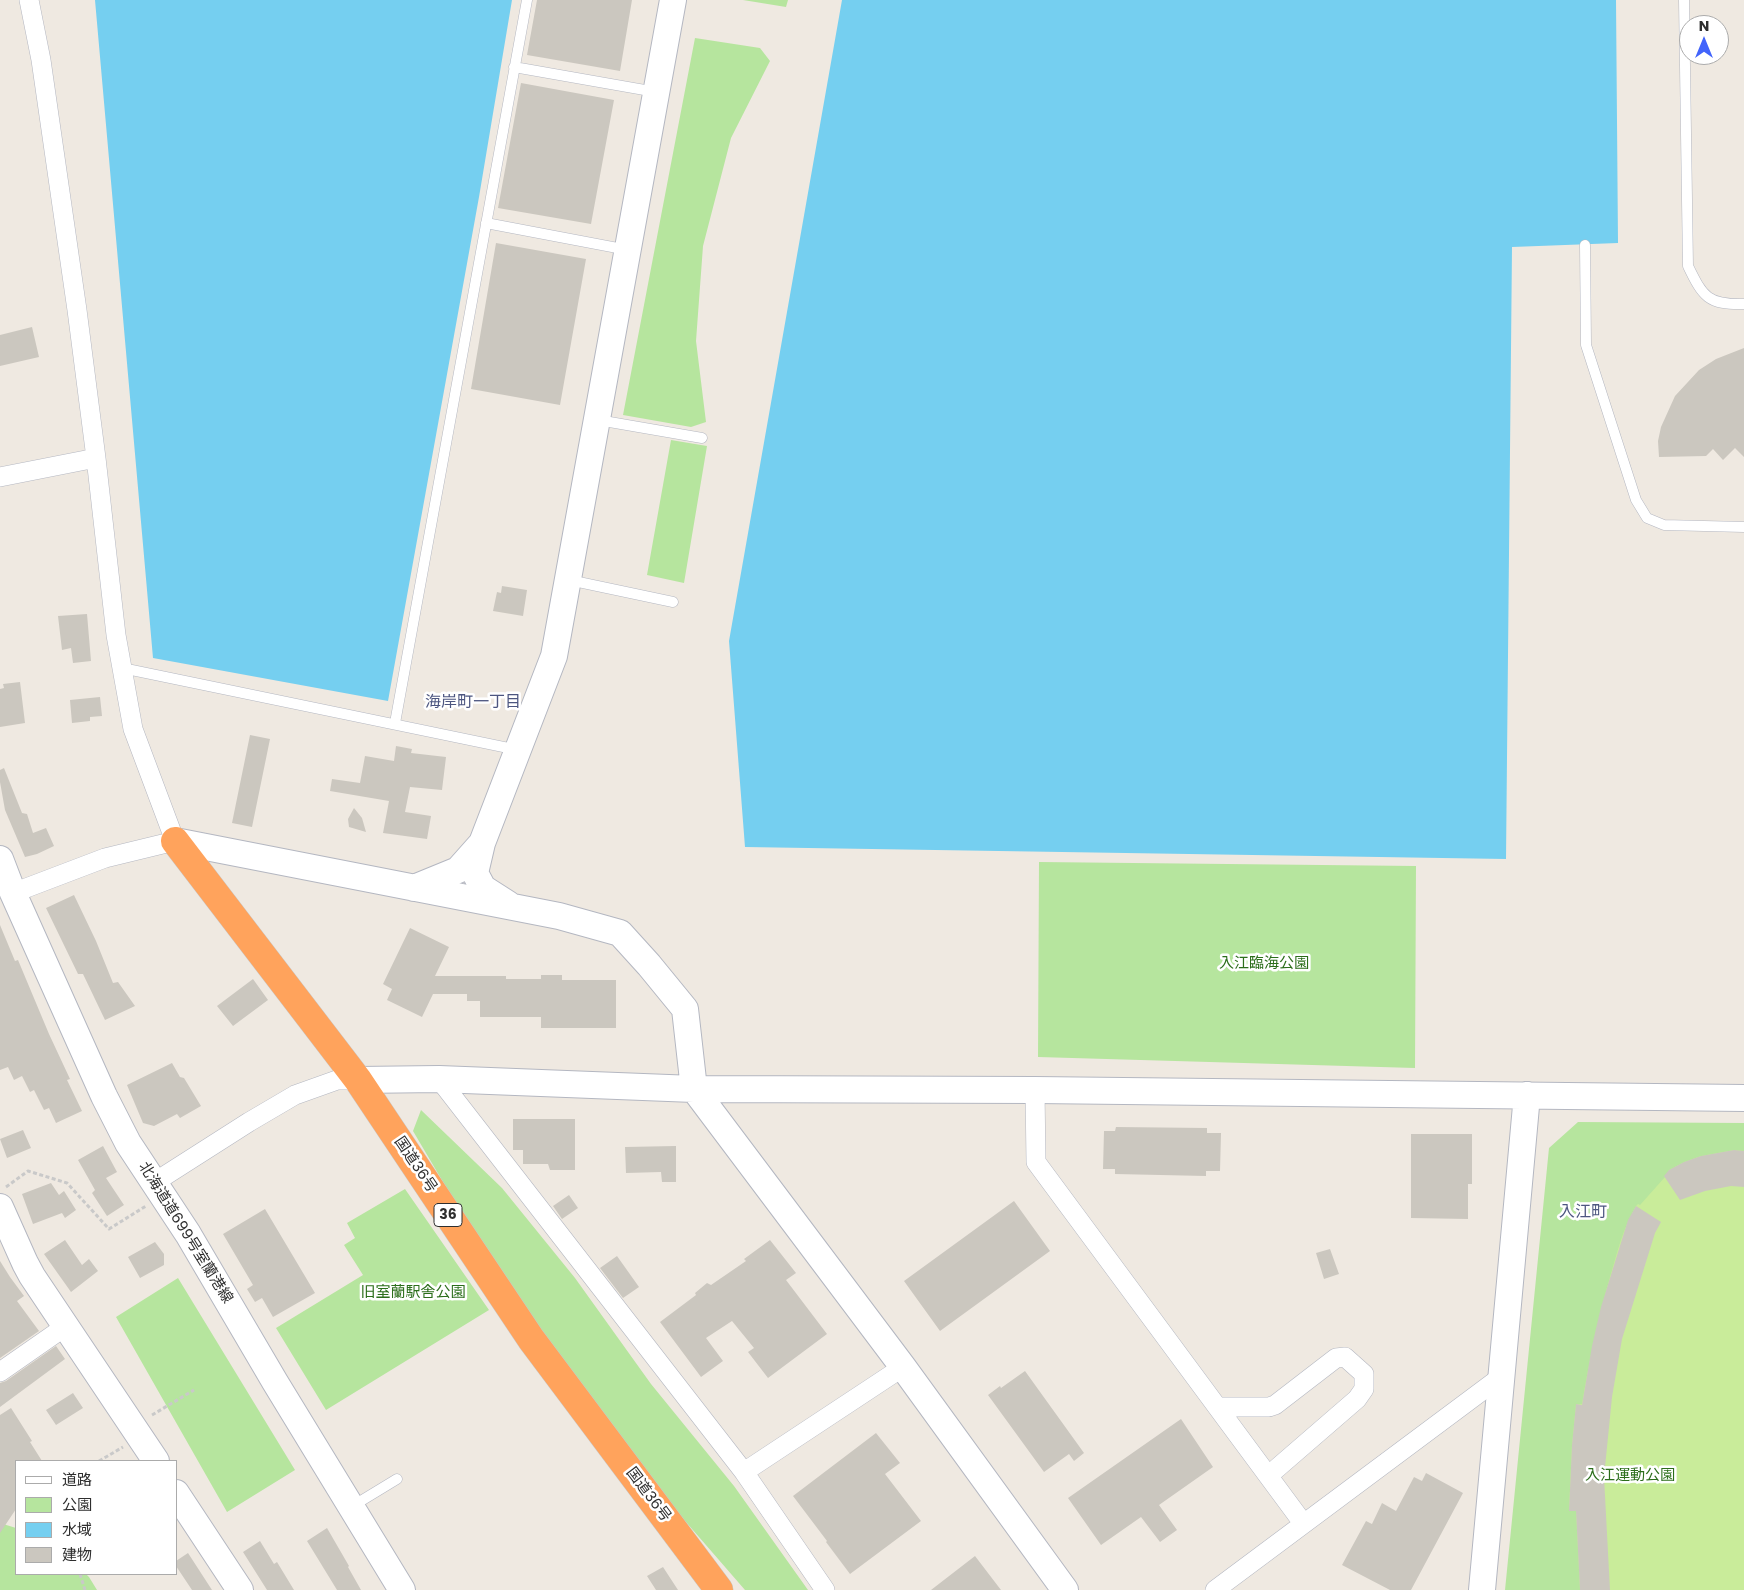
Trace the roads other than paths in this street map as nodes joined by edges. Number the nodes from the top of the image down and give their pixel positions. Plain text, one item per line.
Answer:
1 (29, 0) edge
2 (527, 0) edge
3 (673, 0) edge
4 (1684, 0) edge
5 (514, 67) junction
6 (657, 92) junction
7 (486, 223) junction
8 (1585, 245) dead end
9 (628, 250) junction
10 (1744, 304) edge
11 (597, 420) junction
12 (702, 438) dead end
13 (96, 458) junction
14 (0, 477) edge
15 (1744, 527) edge
16 (568, 580) junction
17 (673, 602) dead end
18 (122, 668) junction
19 (395, 723) junction
20 (518, 750) junction
21 (175, 841) junction
22 (482, 843) junction
23 (0, 859) edge
24 (414, 888) junction
25 (8, 890) edge
26 (514, 908) junction
27 (439, 1079) junction
28 (358, 1080) junction
29 (694, 1089) junction
30 (1035, 1090) junction
31 (1527, 1095) junction
32 (1744, 1098) edge
33 (159, 1189) junction
34 (0, 1207) edge
35 (7, 1241) edge
36 (66, 1326) junction
37 (903, 1367) junction
38 (0, 1372) edge
39 (1502, 1376) junction
40 (1217, 1407) junction
41 (155, 1460) edge
42 (744, 1472) junction
43 (1268, 1476) junction
44 (397, 1478) dead end
45 (178, 1496) edge
46 (351, 1507) junction
47 (1303, 1523) junction
48 (240, 1590) edge
49 (402, 1590) edge
50 (719, 1590) edge
51 (825, 1590) edge
52 (1066, 1590) edge
53 (1215, 1590) edge
54 (1482, 1590) edge

1 - 13 street
2 - 5 lane
3 - 6 street
4 - 10 lane
5 - 6 lane
5 - 7 lane
6 - 9 street
7 - 9 lane
7 - 19 lane
8 - 15 lane
9 - 11 street
11 - 12 lane
11 - 16 street
13 - 14 street
13 - 18 street
16 - 17 lane
16 - 20 street
18 - 19 lane
18 - 21 street
19 - 20 lane
20 - 22 street
21 - 24 street
21 - 25 street
21 - 28 highway, 国道36号 / 36
22 - 24 street
22 - 26 street
23 - 25 street, 北海道道699号室蘭港線
24 - 26 street
25 - 33 street, 北海道道699号室蘭港線
26 - 29 street
27 - 28 street
27 - 29 street
27 - 42 street
28 - 33 street
28 - 50 highway, 国道36号 / 36
29 - 30 street
29 - 37 street
30 - 31 street
30 - 40 street
31 - 32 street
31 - 39 street
33 - 46 street, 北海道道699号室蘭港線
34 - 35 street
35 - 36 street
36 - 38 street
36 - 41 street
37 - 42 street
37 - 52 street
39 - 47 street
39 - 54 street
40 - 43 street
40 - 43 street
42 - 51 street
43 - 47 street
44 - 46 lane
45 - 48 street
46 - 49 street, 北海道道699号室蘭港線
47 - 53 street

